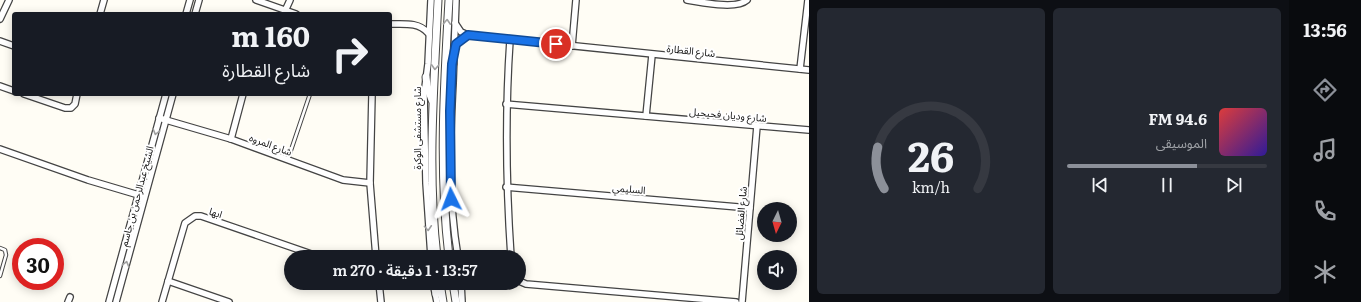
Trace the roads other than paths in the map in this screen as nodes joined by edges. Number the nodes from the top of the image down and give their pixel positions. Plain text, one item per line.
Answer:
1 (9, 0) edge
2 (104, 0) edge
3 (190, 0) edge
4 (199, 0) edge
5 (256, 0) edge
6 (290, 0) edge
7 (430, 0) edge
8 (438, 0) edge
9 (449, 0) edge
10 (456, 0) edge
11 (576, 0) edge
12 (687, 0) edge
13 (747, 0) edge
14 (808, 0) edge
15 (285, 11) junction
16 (101, 12) edge
17 (187, 12) edge
18 (196, 12) edge
19 (289, 12) edge
20 (429, 18) junction
21 (0, 19) edge
22 (455, 23) junction
23 (392, 24) edge
24 (416, 25) junction
25 (428, 33) junction
26 (468, 35) junction
27 (510, 40) junction
28 (0, 41) edge
29 (12, 45) edge
30 (572, 46) junction
31 (454, 47) junction
32 (652, 55) junction
33 (452, 64) junction
34 (800, 70) junction
35 (809, 70) edge
36 (426, 77) junction
37 (445, 79) junction
38 (0, 86) edge
39 (12, 89) edge
40 (30, 96) edge
41 (77, 96) edge
42 (165, 96) edge
43 (172, 96) edge
44 (242, 96) edge
45 (309, 96) edge
46 (372, 96) edge
47 (433, 101) junction
48 (506, 104) junction
49 (646, 116) junction
50 (159, 118) junction
51 (166, 120) junction
52 (757, 126) junction
53 (809, 130) edge
54 (231, 139) junction
55 (0, 149) edge
56 (287, 160) junction
57 (370, 183) junction
58 (506, 187) junction
59 (142, 196) junction
60 (750, 208) junction
61 (0, 248) edge
62 (300, 250) edge
63 (375, 250) edge
64 (431, 250) edge
65 (436, 250) edge
66 (450, 250) edge
67 (457, 250) edge
68 (510, 250) edge
69 (0, 276) edge
70 (168, 281) junction
71 (526, 284) edge
72 (379, 290) edge
73 (440, 290) edge
74 (454, 290) edge
75 (461, 290) edge
76 (658, 295) junction
77 (109, 302) edge
78 (116, 302) edge
79 (162, 302) edge
80 (229, 302) edge
81 (382, 302) edge
82 (443, 302) edge
83 (456, 302) edge
84 (462, 302) edge
85 (658, 302) edge
86 (736, 302) edge
87 (742, 302) edge

1 - 21 street
2 - 16 street
3 - 17 street
4 - 18 street
5 - 15 street
6 - 15 street
7 - 20 street, شارع مستشفى الوكرة
8 -> 47 street, شارع مستشفى الوكرة
37 -> 9 street
10 - 22 street
11 - 30 street
12 - 13 street
14 - 34 street
15 - 19 street
20 - 24 street
20 - 25 street, شارع مستشفى الوكرة
22 - 26 street
22 - 31 street
23 - 24 street
24 - 25 street
25 - 36 street, شارع مستشفى الوكرة
26 - 27 street, شارع القطارة
26 - 31 street
27 - 30 street, شارع القطارة
27 - 48 street
28 - 29 street
30 - 32 street, شارع القطارة
31 - 33 street
32 - 34 street, شارع القطارة
32 - 49 street
33 - 37 street
33 - 67 street
34 - 35 street, شارع القطارة
36 - 47 street
36 -> 64 street, شارع مستشفى الوكرة
37 - 66 street
38 - 39 street
40 - 41 street
42 - 50 street, الشيخ عبدالرحمن بن جاسم
43 - 51 street, الشيخ عبدالرحمن بن جاسم
44 - 54 street
45 - 56 lane
46 - 57 street
47 - 65 street, شارع مستشفى الوكرة
48 - 49 street, شارع وديان فحيحيل
48 - 58 street
49 - 52 street, شارع وديان فحيحيل
50 - 51 street, شارع المروه
50 -> 59 street, الشيخ عبدالرحمن بن جاسم
51 - 54 street, شارع المروه
51 - 59 street, الشيخ عبدالرحمن بن جاسم
52 - 53 street, شارع وديان فحيحيل
52 - 60 street, شارع الفضائل
54 - 56 street, شارع المروه
55 - 59 street
56 - 57 street, شارع المروه
57 - 63 street
58 - 60 street, السليمي
58 - 68 street
59 - 77 street, الشيخ عبدالرحمن بن جاسم
78 -> 59 street, الشيخ عبدالرحمن بن جاسم
60 - 87 street, شارع الفضائل
61 - 69 lane
62 - 70 street, ابها
70 - 79 street, ابها
70 - 80 street
71 - 76 street
72 - 81 street
73 - 82 street
74 - 83 street
75 - 84 street
76 - 85 street
76 - 86 street

